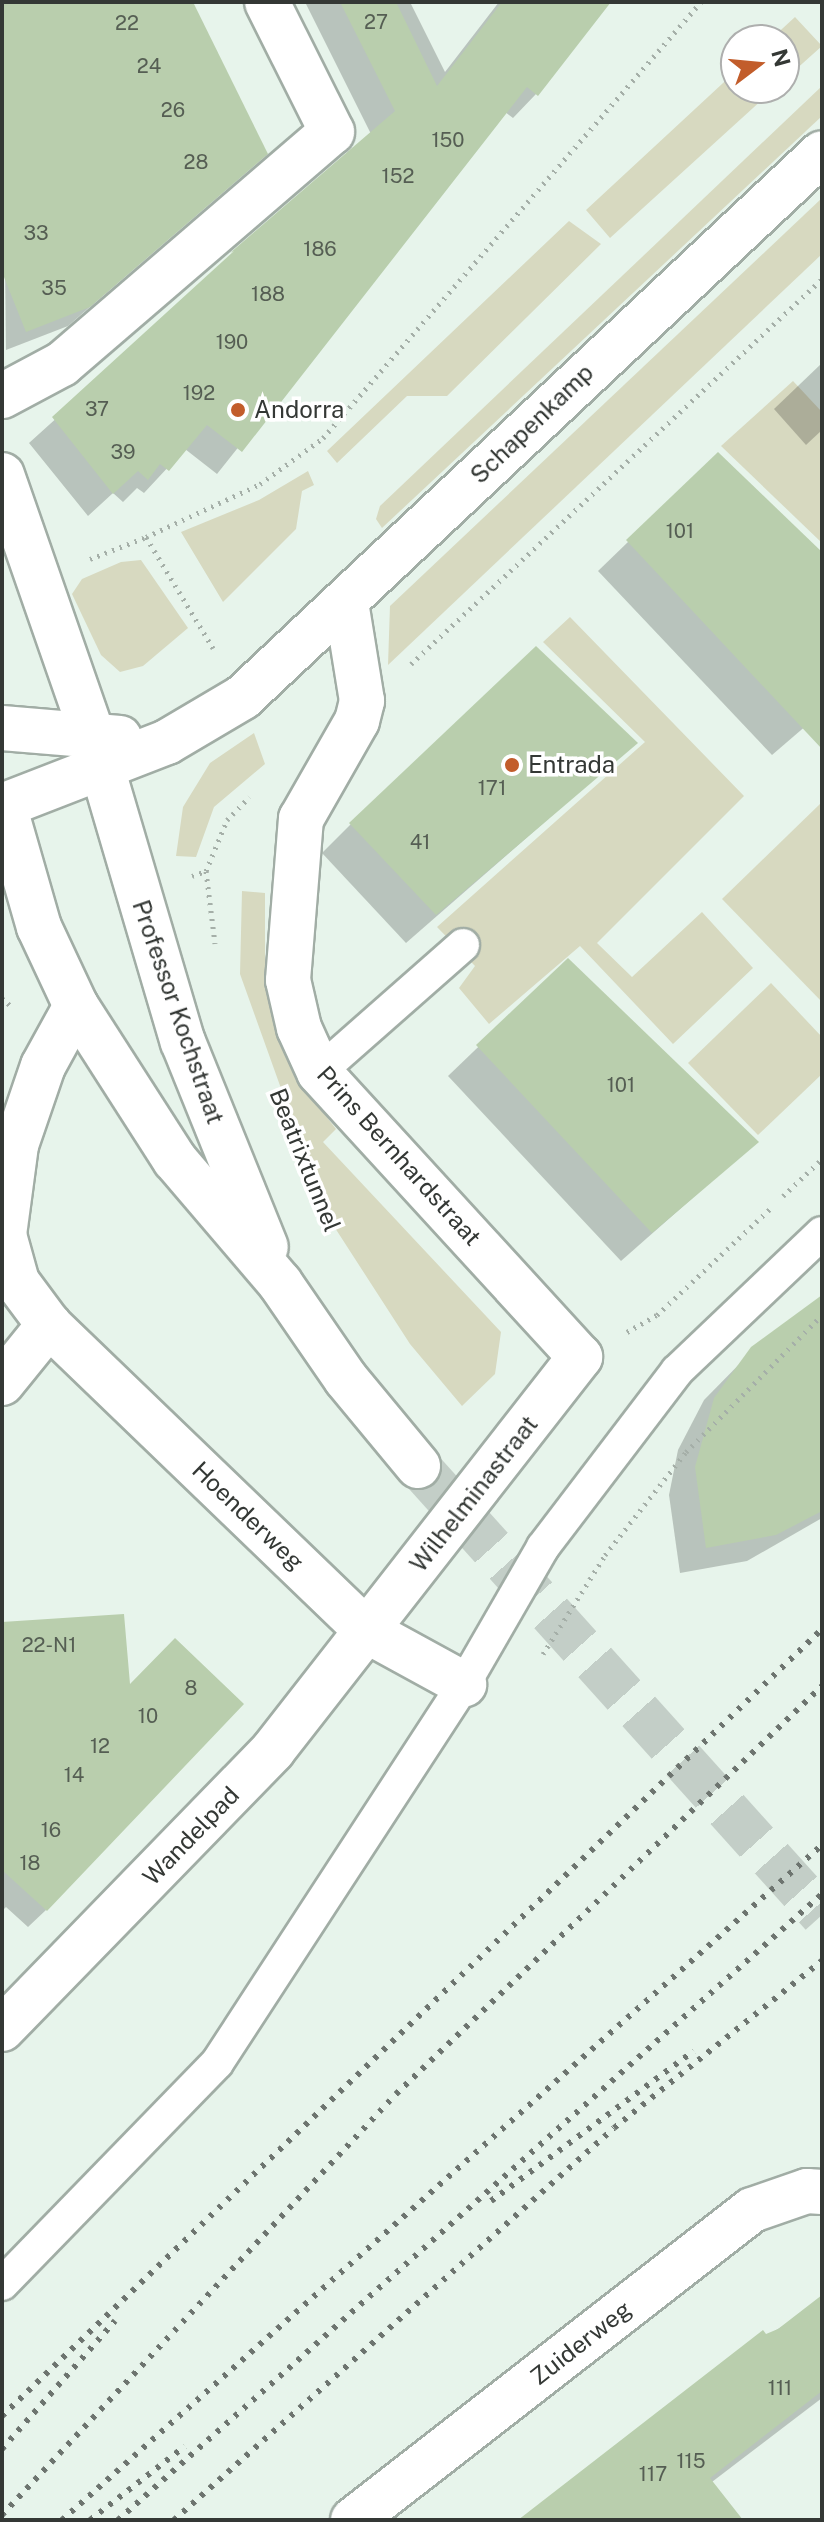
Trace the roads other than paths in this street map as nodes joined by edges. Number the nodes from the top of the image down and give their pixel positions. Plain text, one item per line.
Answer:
1 (267, 2) edge
2 (822, 153) edge
3 (2, 396) edge
4 (2, 475) edge
5 (346, 602) junction
6 (2, 728) edge
7 (98, 750) junction
8 (3, 802) edge
9 (463, 945) dead end
10 (76, 1006) junction
11 (319, 1072) junction
12 (822, 1233) edge
13 (280, 1283) junction
14 (49, 1325) junction
15 (580, 1357) joint
16 (2, 1383) edge
17 (418, 1466) tunnel mouth
18 (367, 1631) junction
19 (464, 1684) junction
20 (2, 2029) edge
21 (822, 2192) edge
22 (2, 2284) edge
23 (353, 2520) edge

1 - 3 street
2 - 5 street, Schapenkamp
4 - 7 street
5 - 7 street, Schapenkamp
5 - 11 street, Prins Bernhardstraat
6 - 7 street, Schapenkamp
7 - 8 street, Schapenkamp
7 - 13 street, Professor Kochstraat
8 - 10 street, Professor Kochstraat
9 - 11 lane
10 - 13 street, Professor Kochstraat
10 - 14 street, Hoenderweg
11 - 15 street, Prins Bernhardstraat
12 - 19 lane
13 - 17 street, Professor Kochstraat
14 - 16 street
14 - 18 street, Hoenderweg
15 - 18 street, Wilhelminastraat
18 - 19 street, Hoenderweg
18 - 20 street, Wandelpad
19 - 22 lane
21 - 23 street, Zuiderweg

